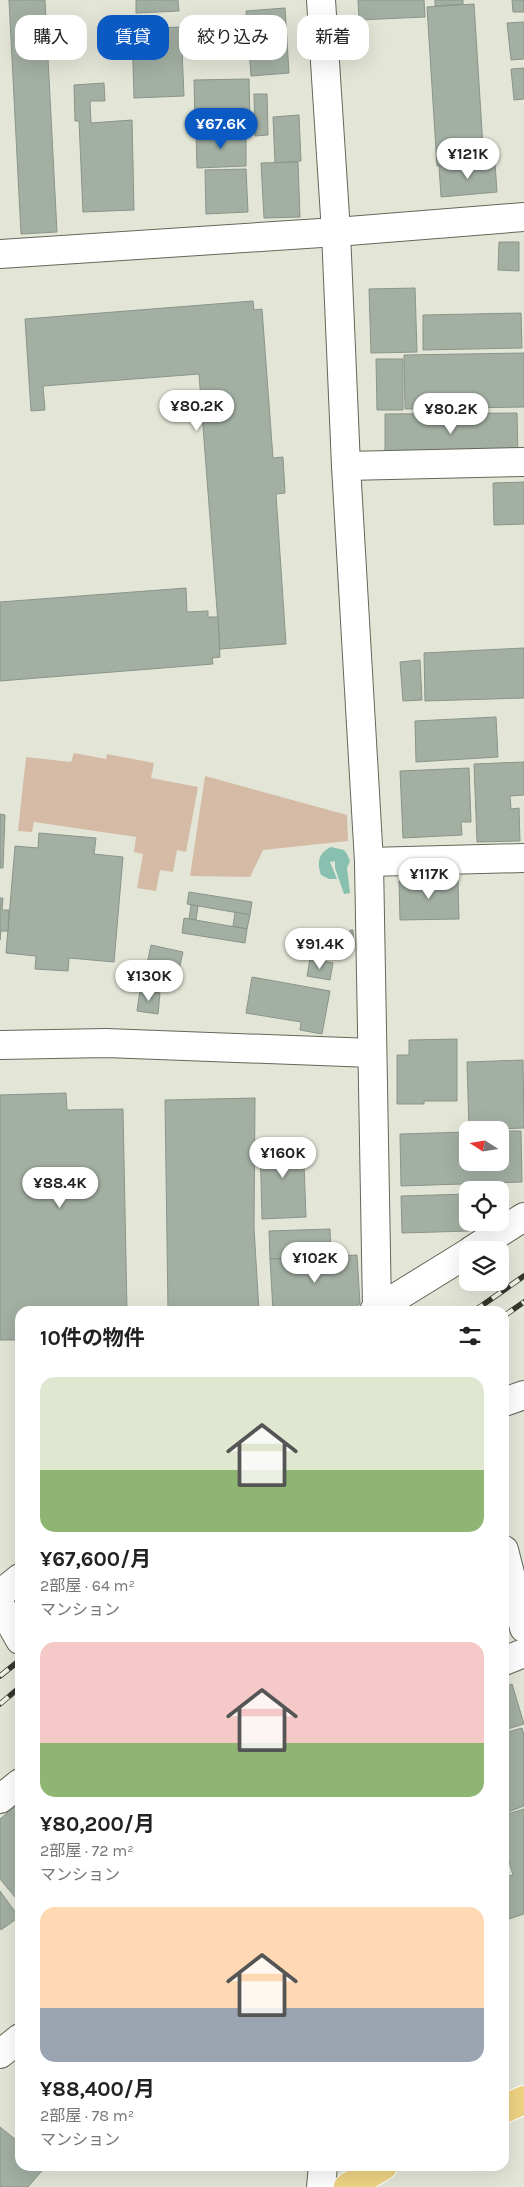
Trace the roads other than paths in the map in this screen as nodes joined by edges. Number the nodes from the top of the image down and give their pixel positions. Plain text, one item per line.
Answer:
1 (321, 0) edge
2 (524, 217) edge
3 (336, 232) junction
4 (0, 254) edge
5 (524, 462) edge
6 (346, 466) junction
7 (524, 858) edge
8 (369, 862) junction
9 (0, 1045) edge
10 (372, 1052) junction
11 (524, 1218) edge
12 (487, 1241) edge
13 (459, 1259) edge
14 (375, 1306) edge
15 (382, 1306) edge
16 (524, 1395) edge
17 (509, 1400) edge
18 (509, 1570) edge
19 (15, 1582) edge
20 (0, 1594) edge
21 (0, 1605) edge
22 (524, 1628) edge
23 (15, 1631) edge
24 (524, 1653) edge
25 (509, 1659) edge
26 (15, 1787) edge
27 (0, 1799) edge
28 (15, 2042) edge
29 (0, 2054) edge
30 (524, 2100) edge
31 (509, 2108) edge
32 (323, 2171) edge
33 (375, 2171) edge
34 (321, 2187) edge
35 (348, 2187) edge

1 - 3 street
2 - 3 street
3 - 4 street
3 - 6 street
5 - 6 street
6 - 8 street
7 - 8 street
8 - 10 street
9 - 10 street
10 - 14 street
11 - 12 street
13 - 15 street
16 - 17 street
18 - 22 street
19 - 20 street
21 - 23 street
24 - 25 street
26 - 27 street
28 - 29 street
30 - 31 main road
32 - 34 street
33 - 35 main road

